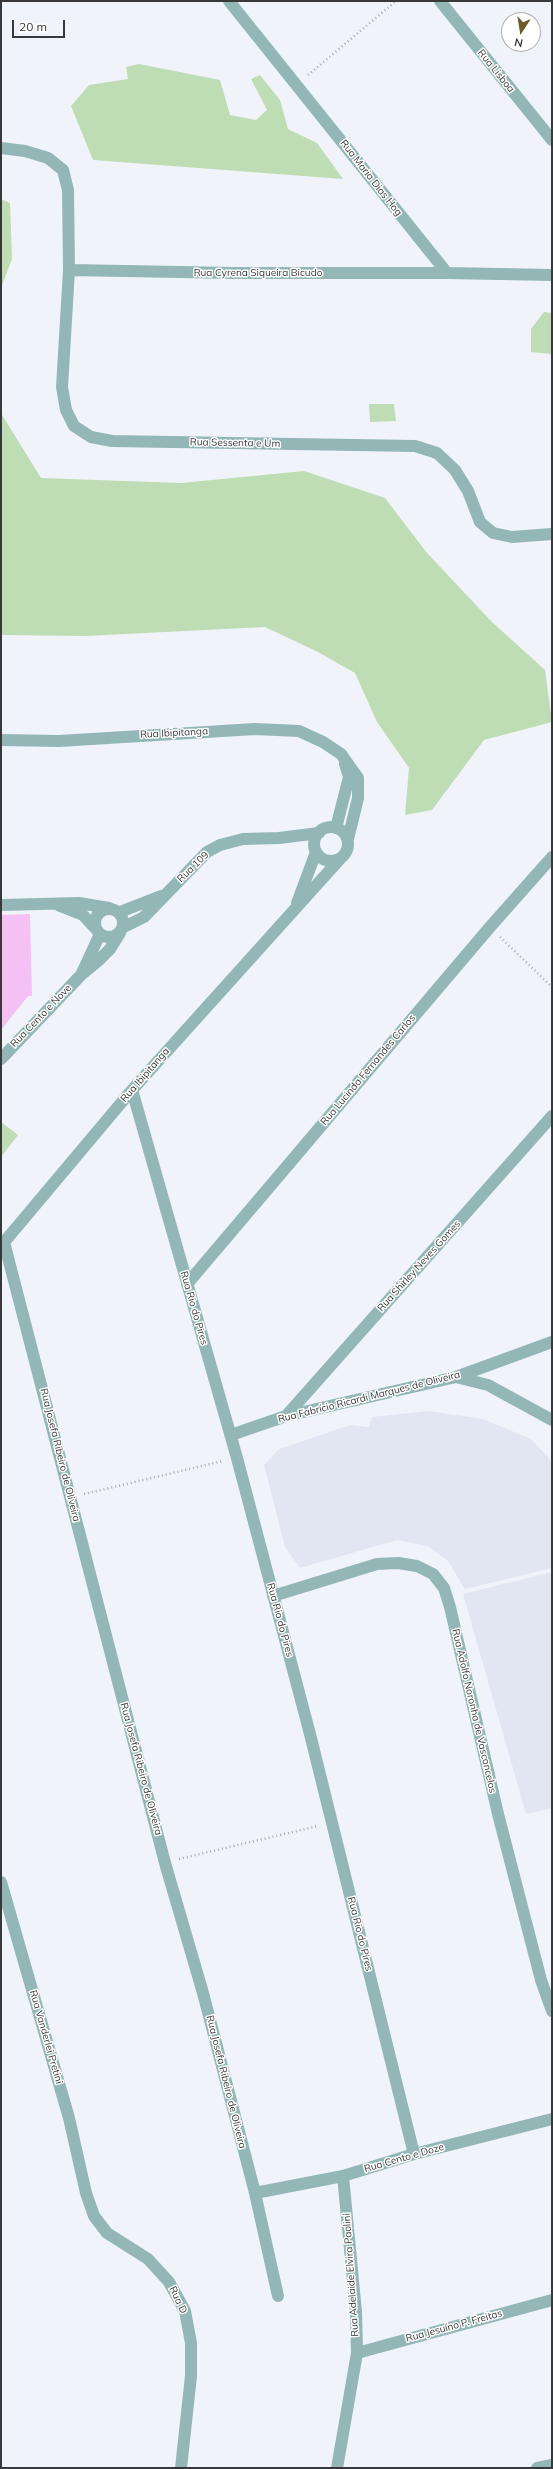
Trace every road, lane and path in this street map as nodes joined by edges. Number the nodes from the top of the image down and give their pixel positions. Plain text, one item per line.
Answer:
1 (230, 1) edge
2 (396, 1) edge
3 (440, 1) edge
4 (296, 84) junction
5 (551, 135) edge
6 (1, 148) edge
7 (68, 270) junction
8 (447, 273) junction
9 (552, 275) edge
10 (552, 534) edge
11 (1, 740) edge
12 (341, 754) junction
13 (336, 828) junction
14 (318, 833) junction
15 (279, 838) junction
16 (348, 840) junction
17 (315, 850) junction
18 (552, 857) edge
19 (340, 859) junction
20 (166, 894) junction
21 (1, 905) edge
22 (57, 905) junction
23 (295, 908) junction
24 (114, 910) junction
25 (490, 927) junction
26 (98, 931) junction
27 (121, 931) junction
28 (82, 974) junction
29 (552, 987) edge
30 (1, 1059) edge
31 (132, 1090) junction
32 (552, 1116) edge
33 (3, 1244) edge
34 (187, 1284) junction
35 (552, 1342) edge
36 (456, 1376) junction
37 (286, 1416) junction
38 (552, 1420) edge
39 (231, 1436) junction
40 (237, 1458) junction
41 (70, 1497) junction
42 (273, 1596) junction
43 (332, 1823) junction
44 (165, 1862) junction
45 (1, 1882) edge
46 (552, 2011) edge
47 (552, 2119) edge
48 (414, 2154) junction
49 (343, 2176) junction
50 (86, 2193) joint
51 (255, 2193) junction
52 (278, 2296) dead end
53 (552, 2300) edge
54 (356, 2353) junction
55 (552, 2465) edge
56 (181, 2468) edge
57 (337, 2468) edge
58 (536, 2468) edge

1 - 4 street, Rua Maria Dias Hog
2 - 4 path
3 - 5 street, Rua Lisboa
4 - 8 street, Rua Maria Dias Hog
6 - 7 street
7 - 8 street, Rua Cyrena Siqueira Bicudo
7 - 10 street, Rua Sessenta e Um
8 - 9 street
11 - 12 street, Rua Ibipitanga
12 - 13 street
12 - 16 street, Rua Ibipitanga
13 - 14 street
13 - 16 street
14 - 15 street, Rua 109
14 - 17 street
15 - 17 street, Rua 109
15 - 20 street, Rua 109
16 - 19 street
17 - 19 street
17 - 23 street, Rua Ibipitanga
18 - 25 street, Rua Lucinda Fernandes Carlos
19 - 23 street, Rua Ibipitanga
20 - 24 street
20 - 27 street, Rua 109
21 - 22 street
22 - 24 street
22 - 26 street
23 - 31 street, Rua Ibipitanga
24 - 26 street
24 - 27 street
25 - 29 path
25 - 34 street, Rua Lucinda Fernandes Carlos
26 - 27 street
26 - 28 street
27 - 28 street
28 - 30 street, Rua Cento e Nove
31 - 33 street, Rua Ibipitanga
31 - 34 street, Rua Rio do Pires
32 - 37 street, Rua Shirley Neves Gomes
33 - 41 street, Rua Josefa Ribeiro de Oliveira
34 - 39 street, Rua Rio do Pires
35 - 36 street, Rua Fabrício Ricardi Marques de Oliveira
36 - 37 street, Rua Fabrício Ricardi Marques de Oliveira
36 - 38 street
37 - 39 street, Rua Fabrício Ricardi Marques de Oliveira
39 - 40 street, Rua Rio do Pires
40 - 41 path
40 - 42 street, Rua Rio do Pires
41 - 44 street, Rua Josefa Ribeiro de Oliveira
42 - 43 street, Rua Rio do Pires
42 - 46 street, Rua Adolfo Noronha de Vasconcelos
43 - 44 path
43 - 48 street, Rua Rio do Pires
44 - 51 street, Rua Josefa Ribeiro de Oliveira
45 - 50 street, Rua Vanderlei Pretini
47 - 48 street, Rua Cento e Doze
48 - 49 street, Rua Cento e Doze
49 - 51 street, Rua Cento e Doze
49 - 54 street, Rua Adelaide Elvira Paolini
50 - 56 street, Rua D
51 - 52 street, Rua Josefa Ribeiro de Oliveira
53 - 54 street, Rua Jesuíno P. Freitas
54 - 57 street, Rua Adelaide Elvira Paolini
55 - 58 street

